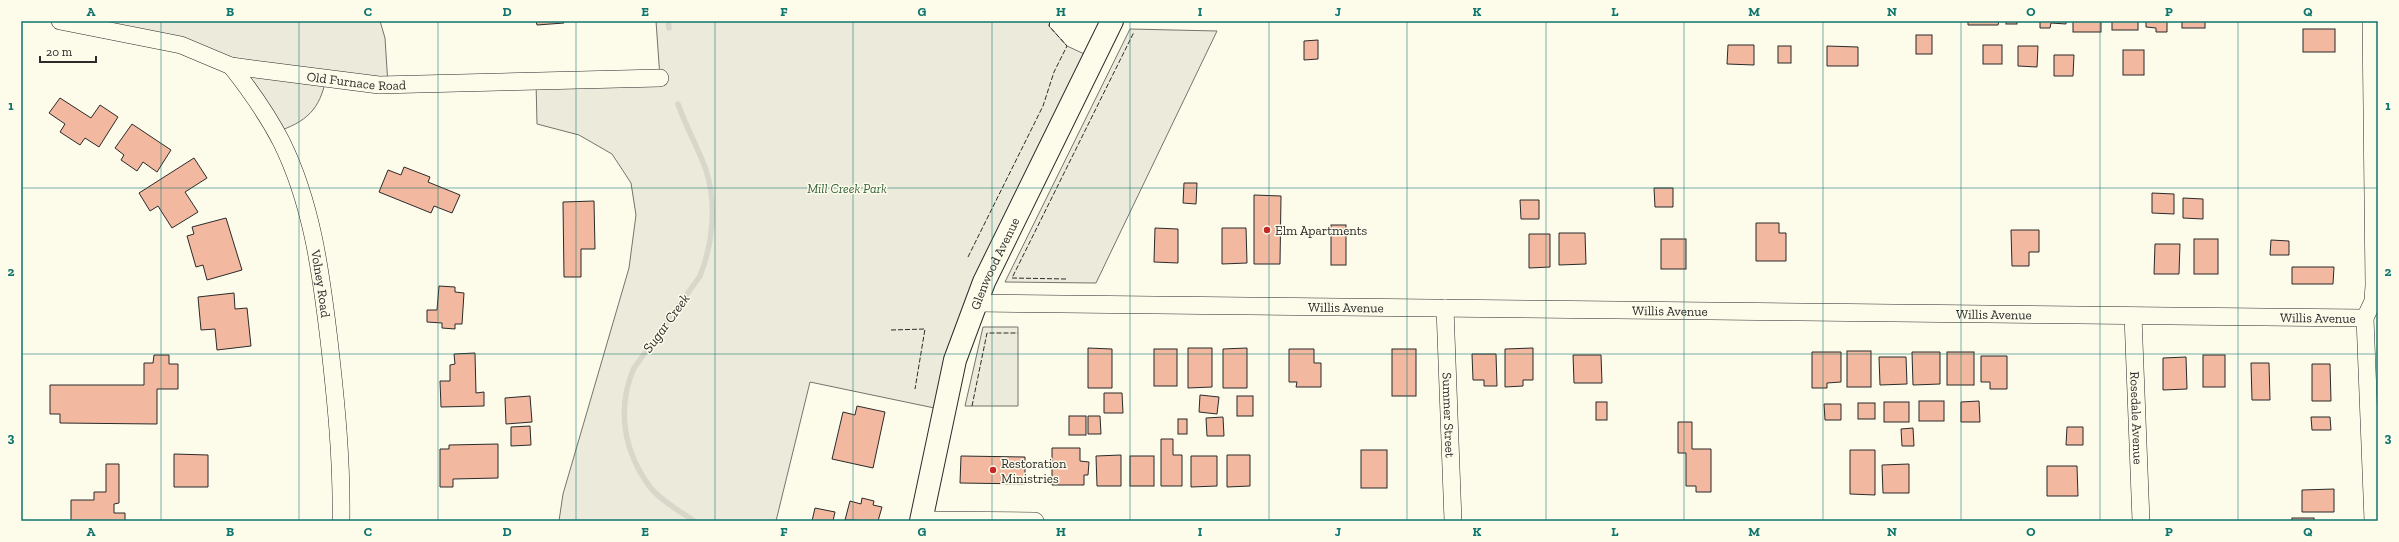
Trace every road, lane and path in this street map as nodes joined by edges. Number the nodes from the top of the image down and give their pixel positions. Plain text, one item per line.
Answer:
1 (60, 21) edge
2 (1112, 21) edge
3 (2371, 21) edge
4 (231, 66) junction
5 (660, 78) dead end
6 (2376, 223) edge
7 (976, 303) junction
8 (1445, 308) junction
9 (2133, 316) junction
10 (2365, 318) junction
11 (2375, 493) edge
12 (921, 520) edge
13 (342, 521) edge
14 (1035, 521) edge
15 (1453, 521) edge
16 (2141, 521) edge
17 (2373, 521) edge

1 - 4 street, Old Furnace Road
2 - 7 main road, Glenwood Avenue
3 - 6 street
4 - 5 street, Old Furnace Road
4 - 13 street, Volney Road
6 - 10 street
7 - 8 street, Willis Avenue
7 - 12 main road, Glenwood Avenue
8 - 9 street, Willis Avenue
8 - 15 street, Summer Street
9 - 10 street, Willis Avenue
9 - 16 street, Rosedale Avenue
10 - 11 street
11 - 17 street
12 - 14 street

